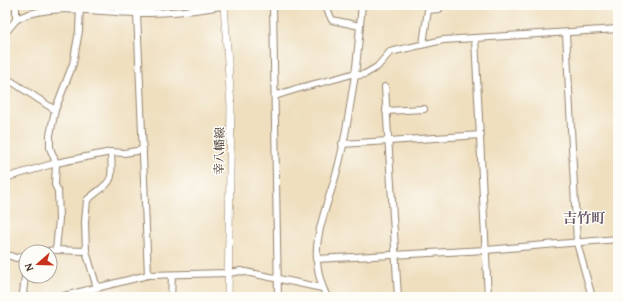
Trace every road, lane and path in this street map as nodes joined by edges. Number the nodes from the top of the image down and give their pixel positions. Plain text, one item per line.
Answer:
1 (16, 5) edge
2 (158, 5) edge
3 (225, 5) edge
4 (273, 5) edge
5 (325, 5) edge
6 (362, 5) edge
7 (55, 7) edge
8 (80, 8) edge
9 (439, 9) dead end
10 (158, 12) junction
11 (137, 13) junction
12 (16, 20) junction
13 (360, 26) junction
14 (618, 29) edge
15 (5, 33) edge
16 (566, 33) junction
17 (475, 38) junction
18 (424, 44) junction
19 (355, 74) junction
20 (5, 77) edge
21 (385, 87) dead end
22 (275, 96) junction
23 (424, 109) dead end
24 (55, 110) junction
25 (386, 111) junction
26 (481, 135) junction
27 (387, 140) junction
28 (342, 144) junction
29 (143, 150) junction
30 (111, 152) junction
31 (56, 163) junction
32 (5, 178) edge
33 (618, 239) edge
34 (577, 243) junction
35 (57, 244) edge
36 (58, 250) edge
37 (486, 250) junction
38 (86, 251) junction
39 (5, 254) edge
40 (396, 254) junction
41 (18, 257) edge
42 (316, 258) junction
43 (229, 273) junction
44 (148, 275) junction
45 (172, 276) junction
46 (279, 279) junction
47 (24, 284) edge
48 (97, 288) junction
49 (322, 288) junction
50 (85, 294) edge
51 (26, 297) edge
52 (60, 297) edge
53 (171, 297) edge
54 (228, 297) edge
55 (278, 297) edge
56 (327, 297) edge
57 (398, 297) edge
58 (488, 297) edge
59 (592, 297) edge

1 - 12 street
2 - 10 street
3 - 10 street
3 - 43 street, 幸八幡線
4 - 22 street
5 - 13 street
6 - 13 street
7 - 8 street
7 - 12 street
8 - 11 street
8 - 24 street
9 - 18 street
10 - 11 street
11 - 29 street
12 - 15 street
13 - 19 street
14 - 16 street
16 - 17 street
16 - 34 street
17 - 18 street
17 - 26 street
18 - 19 street
19 - 22 street
19 - 28 street
20 - 24 street
21 - 25 street
22 - 46 street
23 - 25 street
24 - 31 street
25 - 27 street
26 - 27 street
26 - 37 street
27 - 28 street
27 - 40 street
28 - 42 street
29 - 30 street
29 - 44 street
30 - 31 street
30 - 38 street
31 - 32 street
31 - 35 street
33 - 34 street
34 - 37 street
34 - 59 street
36 - 38 street
37 - 40 street
37 - 58 street
38 - 48 street
39 - 41 street
40 - 42 street
40 - 57 street
42 - 49 street
43 - 45 street
43 - 46 street
43 - 54 street, 幸八幡線
44 - 45 street
44 - 48 street
45 - 53 street
46 - 49 street
46 - 55 street
47 - 51 street
48 - 50 street
49 - 56 street
50 - 52 street

